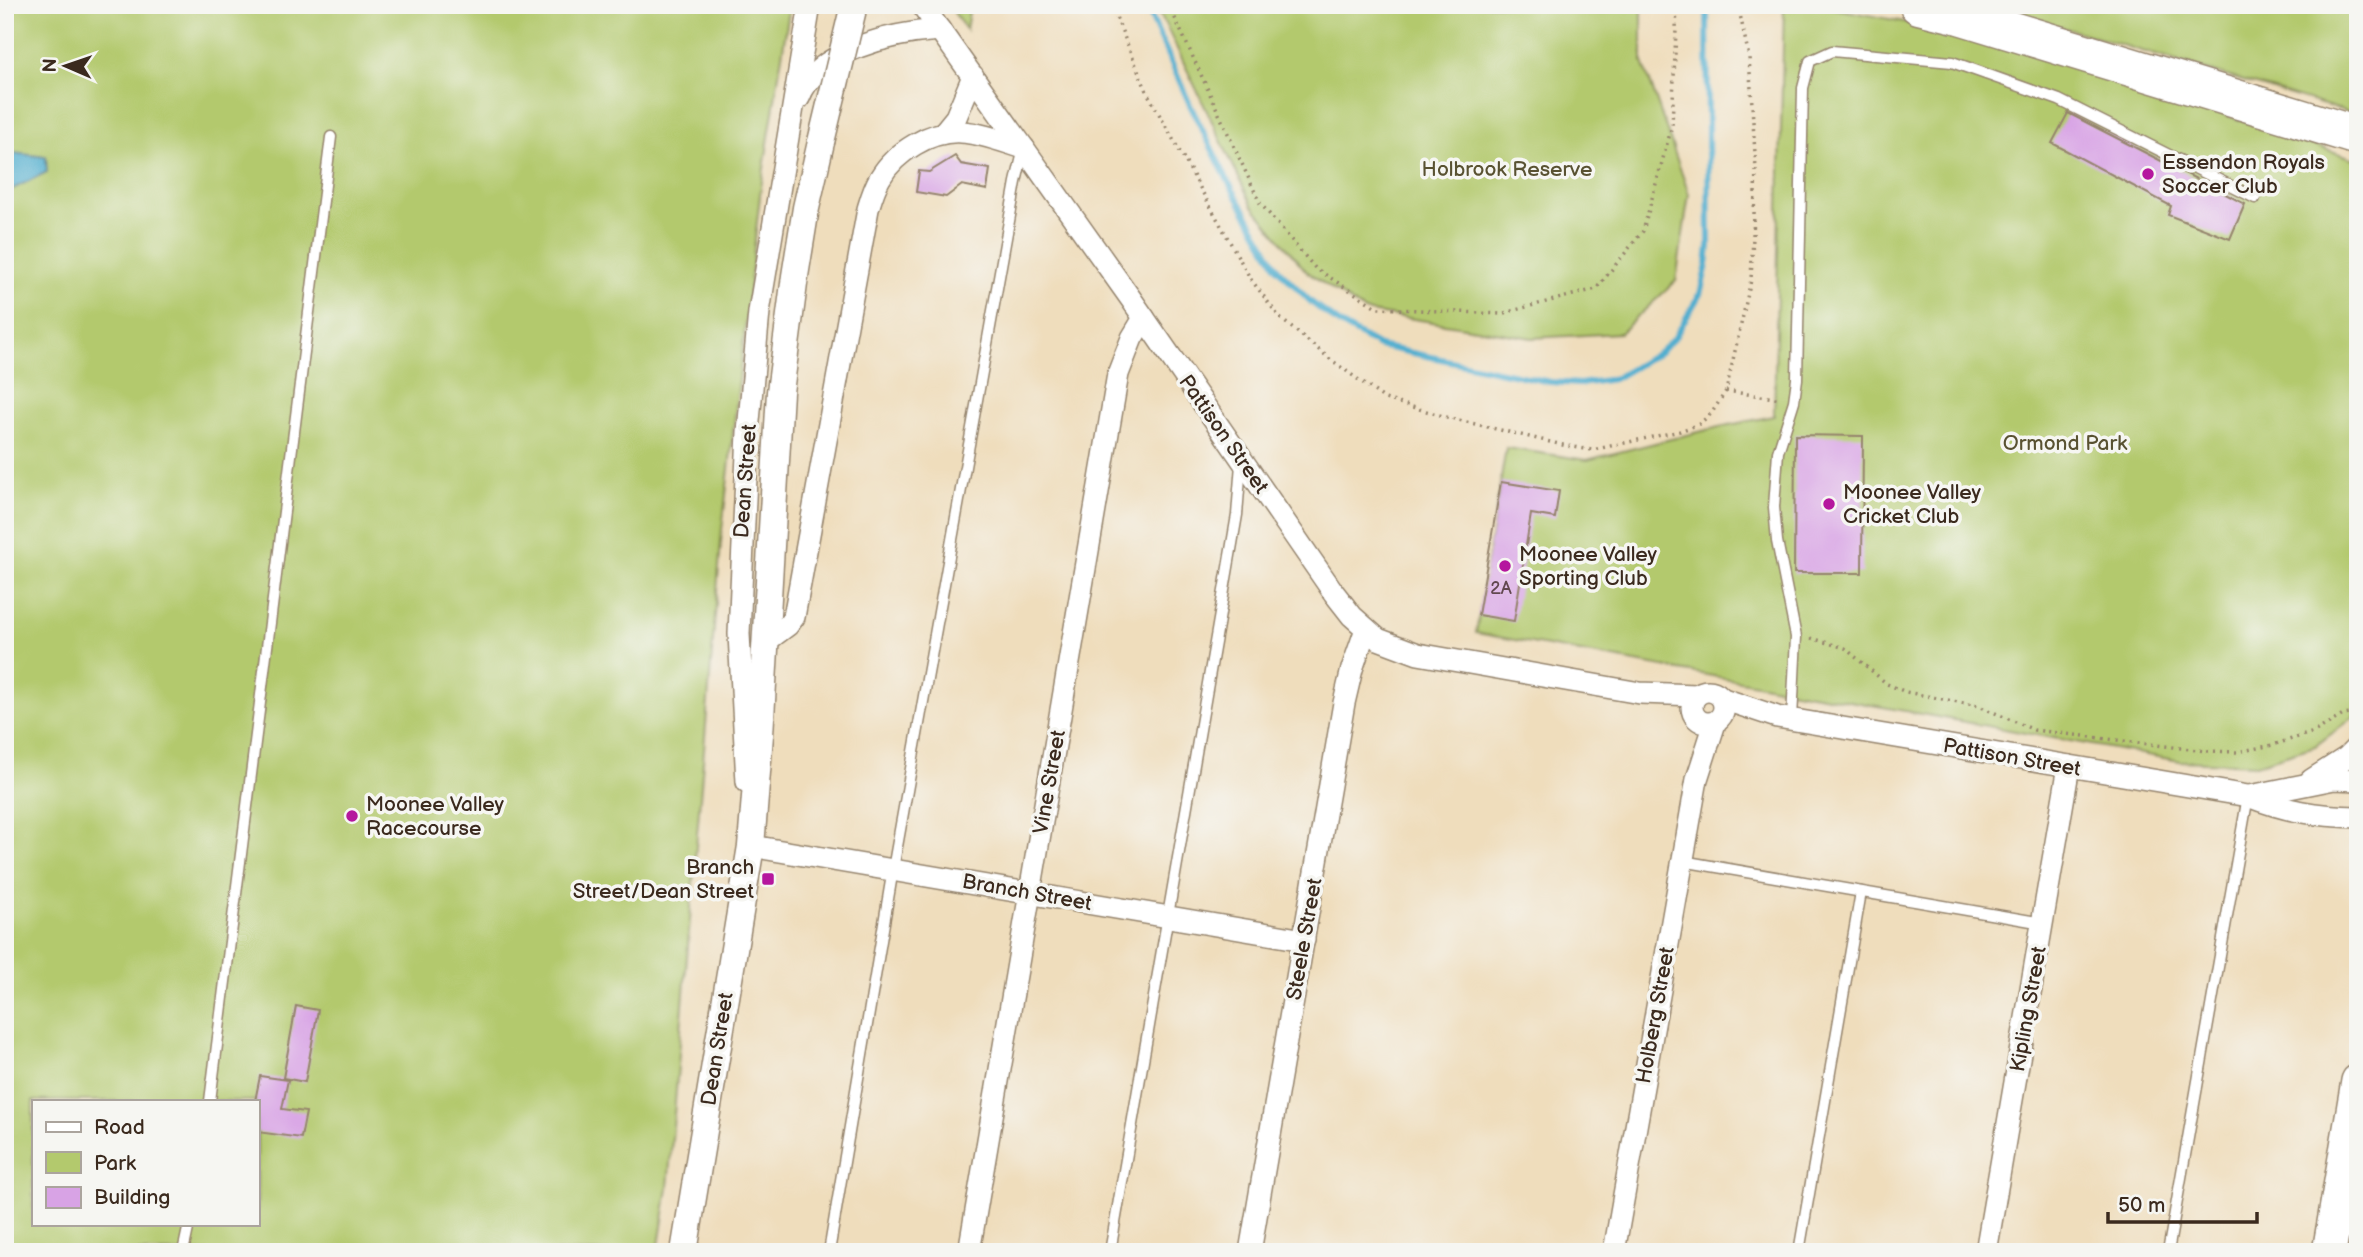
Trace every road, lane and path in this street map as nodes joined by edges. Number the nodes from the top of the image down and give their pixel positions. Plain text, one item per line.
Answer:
1 (810, 5) edge
2 (854, 5) edge
3 (922, 5) edge
4 (1111, 5) edge
5 (1169, 5) edge
6 (1677, 5) edge
7 (1738, 5) edge
8 (1919, 5) edge
9 (940, 30) junction
10 (974, 76) junction
11 (791, 120) junction
12 (943, 133) junction
13 (331, 136) dead end
14 (2358, 136) edge
15 (1024, 148) junction
16 (2255, 198) dead end
17 (1144, 318) junction
18 (1726, 391) junction
19 (1794, 401) junction
20 (1241, 459) junction
21 (1366, 629) junction
22 (1796, 637) junction
23 (765, 642) junction
24 (1707, 711) junction
25 (2358, 713) edge
26 (1784, 718) junction
27 (2358, 746) edge
28 (2069, 766) junction
29 (2358, 780) edge
30 (2304, 785) junction
31 (2248, 796) junction
32 (2358, 817) edge
33 (751, 846) junction
34 (1682, 861) junction
35 (893, 869) junction
36 (1861, 892) junction
37 (1031, 893) junction
38 (1168, 917) junction
39 (2043, 923) junction
40 (1304, 940) junction
41 (2358, 1081) edge
42 (210, 1100) edge
43 (2358, 1215) edge
44 (188, 1226) edge
45 (184, 1252) edge
46 (684, 1252) edge
47 (829, 1252) edge
48 (969, 1252) edge
49 (1110, 1252) edge
50 (1250, 1252) edge
51 (1614, 1252) edge
52 (1799, 1252) edge
53 (1986, 1252) edge
54 (2168, 1252) edge
55 (2329, 1252) edge
56 (2351, 1252) edge

1 - 11 street, Dean Street
2 - 23 street, Dean Street, bridge
3 - 9 street, Pattison Street
4 - 18 path
5 - 6 path
7 - 18 path
8 - 14 highway
9 - 10 street, Pattison Street
9 - 11 street, Dean Street
10 - 12 street
10 - 15 street, Pattison Street
11 - 33 street, Dean Street
12 - 15 street
12 - 23 street
13 - 42 lane
15 - 17 street, Pattison Street
15 - 35 lane
16 - 19 lane
17 - 20 street, Pattison Street
17 - 37 street, Vine Street
18 - 19 path
19 - 22 lane
20 - 21 street, Pattison Street
20 - 38 lane
21 - 24 street, Pattison Street
21 - 40 street, Steele Street
22 - 25 path
22 - 26 lane
23 - 33 street, Dean Street
24 - 26 street, Pattison Street
24 - 34 street, Holberg Street
26 - 28 street, Pattison Street
27 - 30 street, Pattison Street
28 - 31 street, Pattison Street
28 - 39 street, Kipling Street
29 - 30 street, Pattison Street
30 - 31 street, Pattison Street
31 - 32 street, Pattison Street
31 - 54 lane
33 - 35 street, Branch Street
33 - 46 street, Dean Street
34 - 36 lane
34 - 51 street, Holberg Street
35 - 37 street, Branch Street
35 - 47 lane
36 - 39 lane
36 - 52 lane
37 - 38 street, Branch Street
37 - 48 street, Vine Street
38 - 40 street, Branch Street
38 - 49 lane
39 - 53 street, Kipling Street
40 - 50 street, Steele Street
41 - 55 main road
43 - 56 main road
44 - 45 lane

